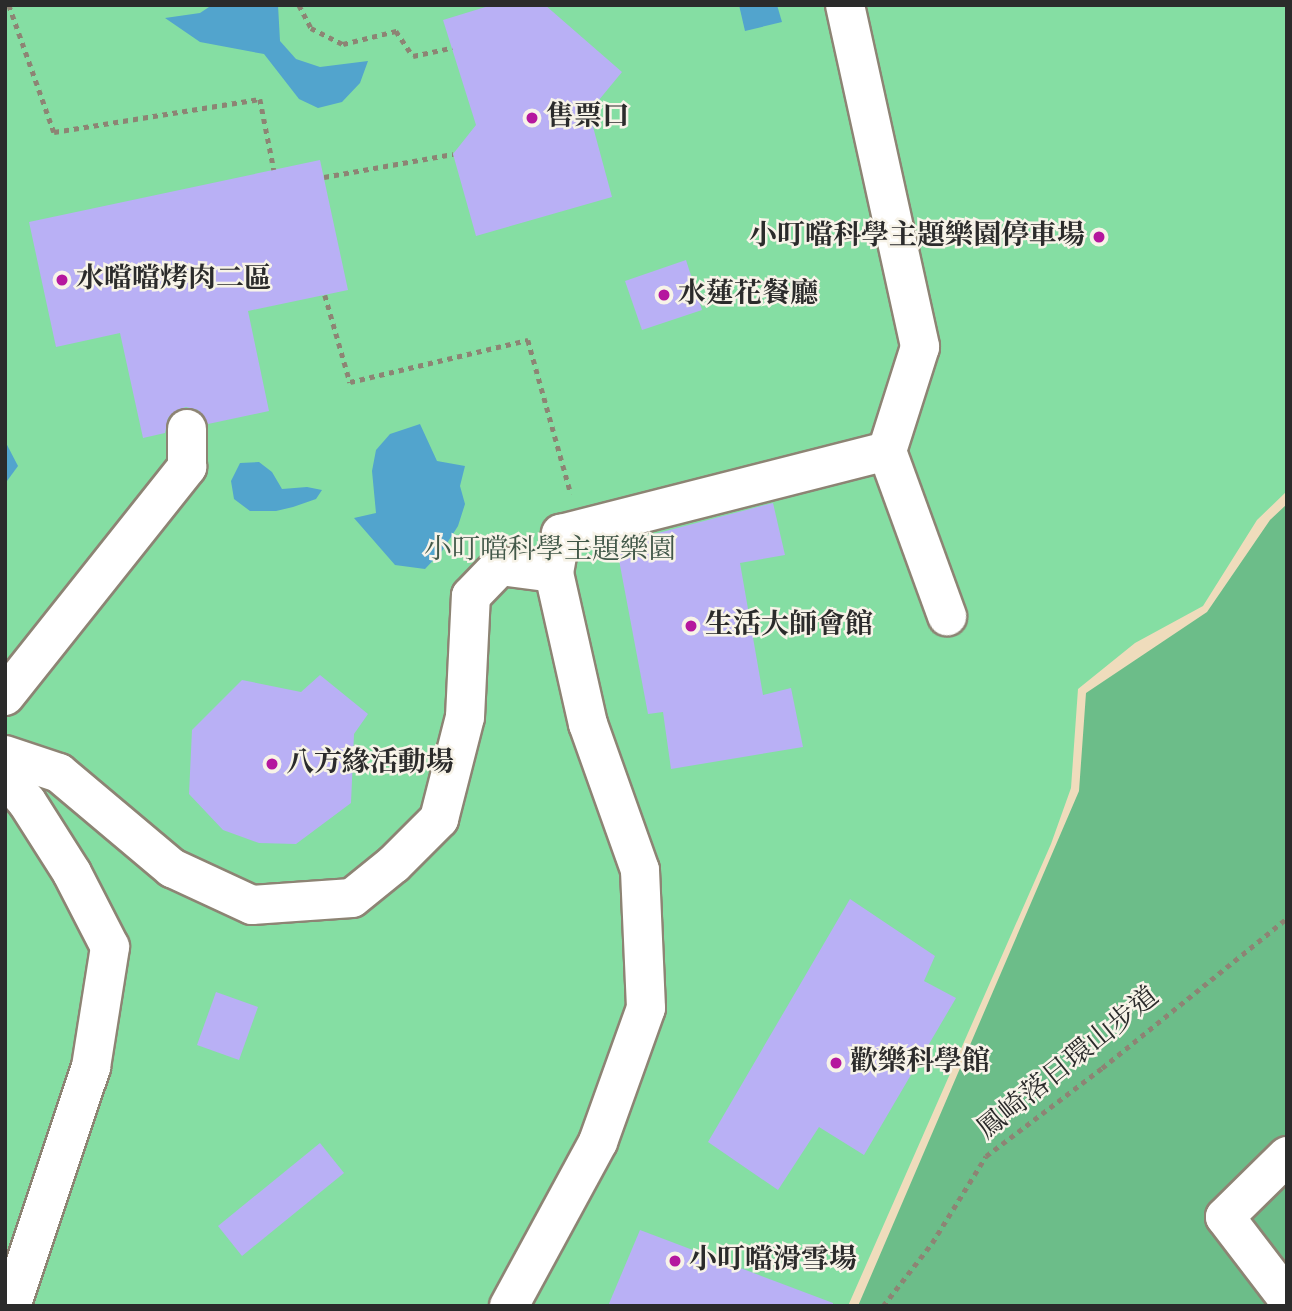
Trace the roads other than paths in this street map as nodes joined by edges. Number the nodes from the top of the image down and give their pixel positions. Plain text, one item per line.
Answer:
1 (845, 5) edge
2 (187, 429) dead end
3 (887, 451) junction
4 (554, 573) junction
5 (947, 617) dead end
6 (5, 696) edge
7 (5, 755) edge
8 (12, 797) edge
9 (1287, 1156) edge
10 (1287, 1298) edge
11 (11, 1306) edge
12 (509, 1306) edge

1 - 3 lane
2 - 6 lane
3 - 4 lane
3 - 5 lane
4 - 7 lane
4 - 12 lane
8 - 11 lane
9 - 10 lane

